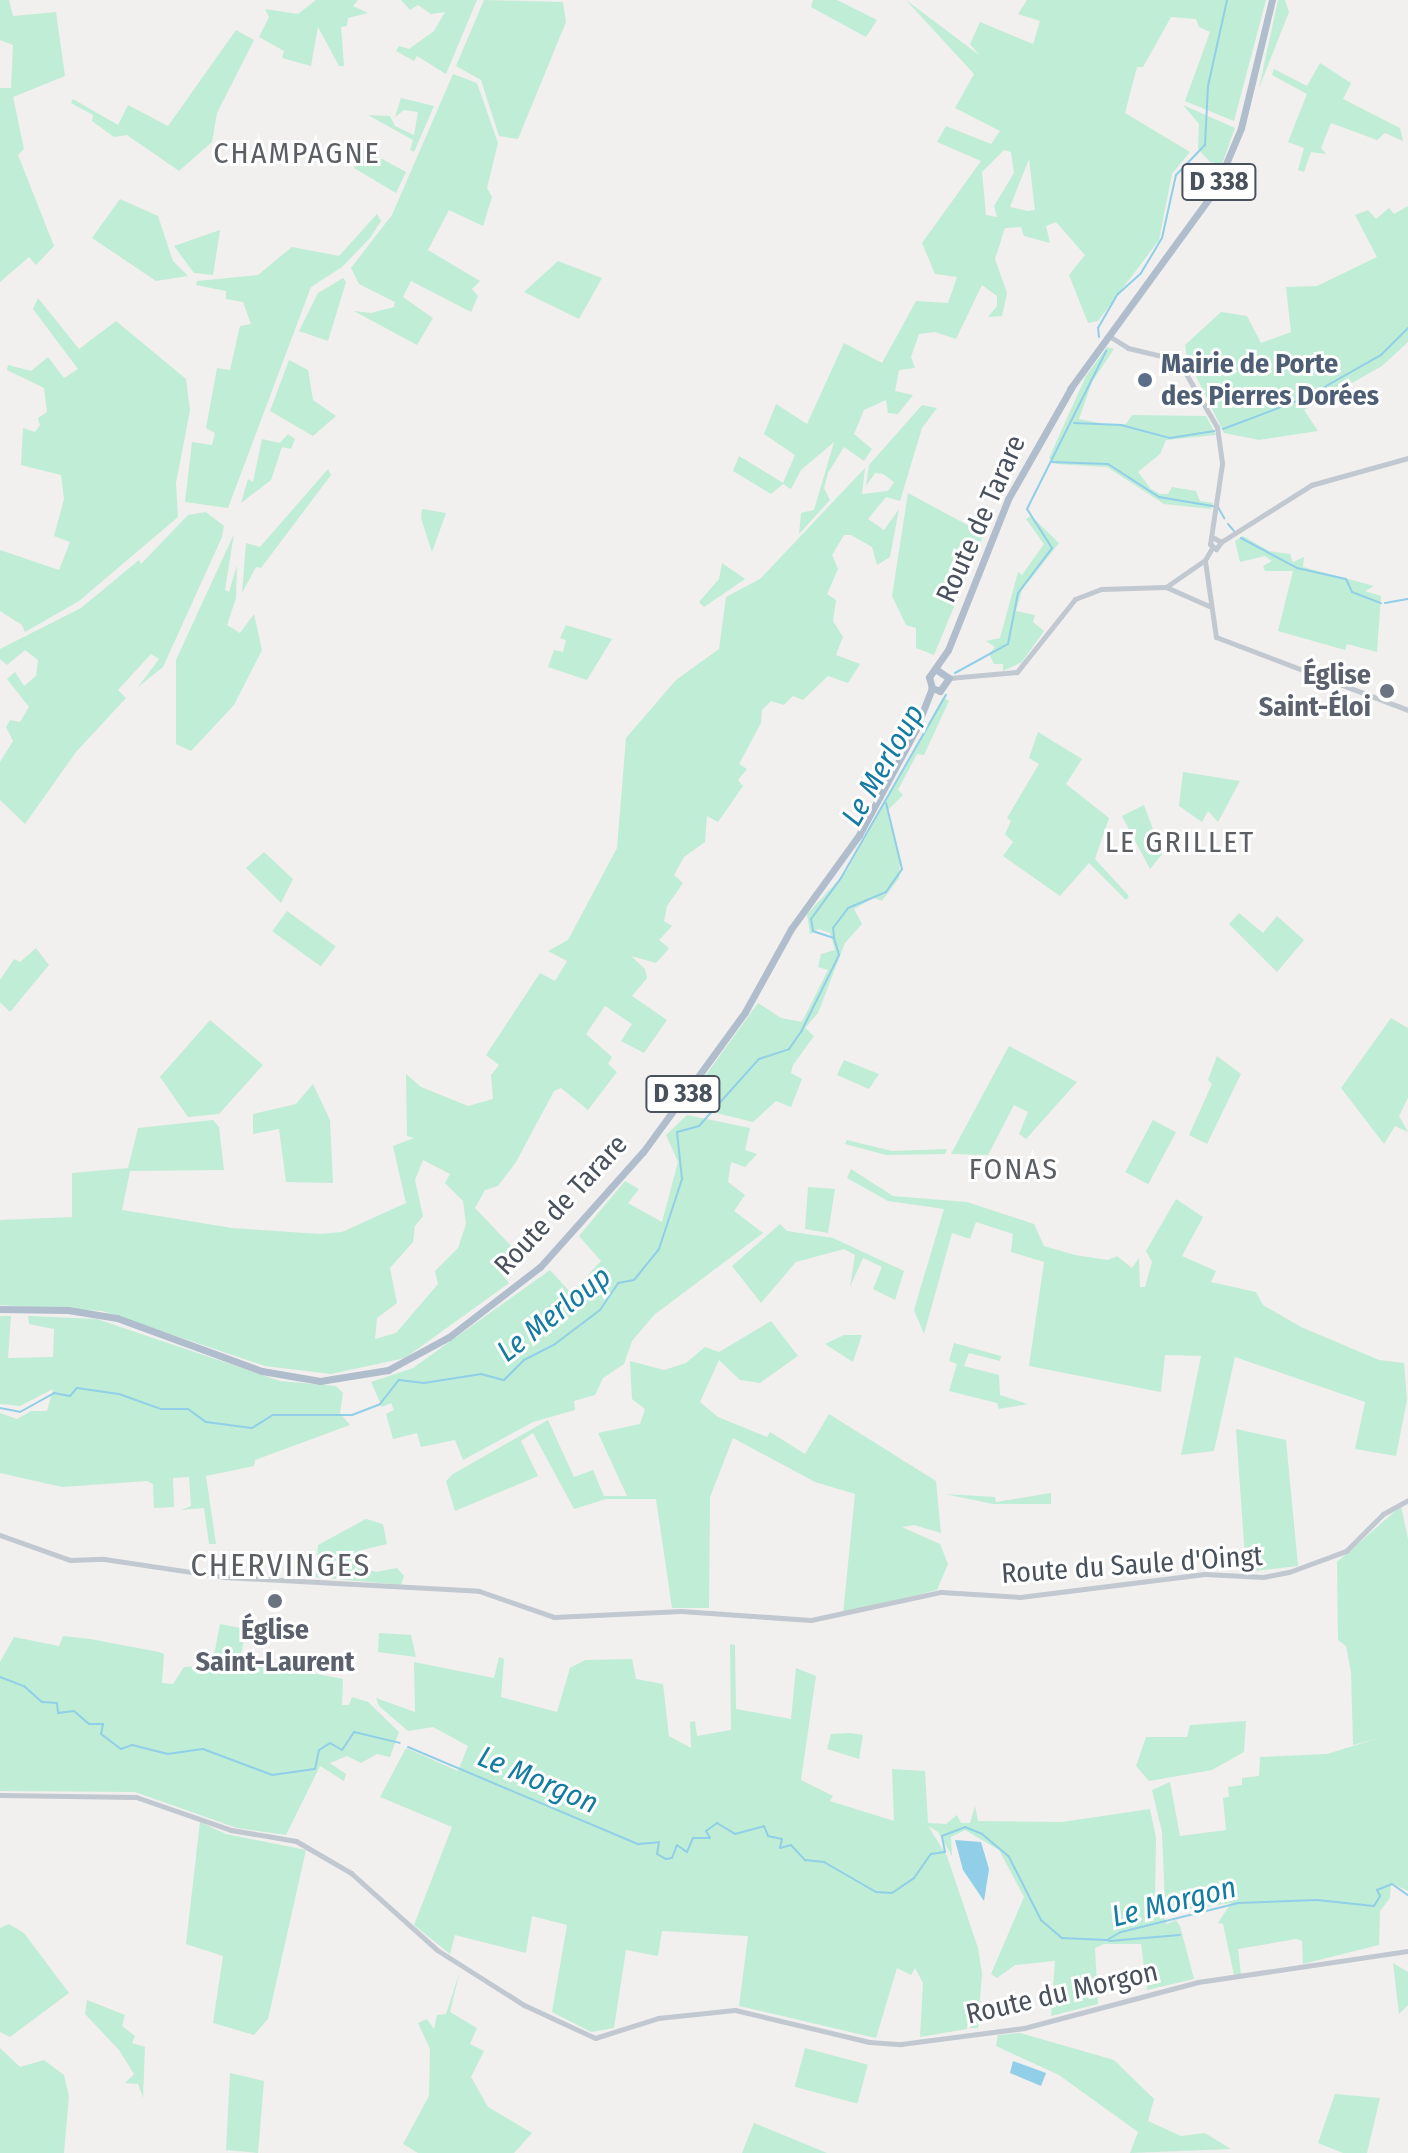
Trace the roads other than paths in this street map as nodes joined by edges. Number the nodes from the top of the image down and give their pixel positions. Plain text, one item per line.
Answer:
1 (1272, 0) edge
2 (1109, 336) junction
3 (1408, 458) edge
4 (1214, 538) junction
5 (1221, 542) junction
6 (1212, 548) junction
7 (1205, 560) junction
8 (1166, 587) junction
9 (1209, 606) junction
10 (944, 673) junction
11 (934, 689) junction
12 (1408, 710) edge
13 (0, 1309) edge
14 (1408, 1500) edge
15 (0, 1535) edge
16 (0, 1795) edge
17 (1408, 1951) edge

1 - 2 main road, Route de Tarare / D 338
2 - 4 street
2 - 10 main road, Route de Tarare / D 338
3 - 5 street
4 - 5 street
4 - 6 street
5 - 6 street
6 - 7 street
7 - 8 street
7 - 9 street
8 - 9 street
8 - 10 street
9 - 12 street
10 - 11 main road
10 - 11 main road, Route de Tarare
11 - 13 main road, Route de Tarare / D 338
14 - 15 street, Route du Saule d'Oingt
16 - 17 street, Route du Morgon

